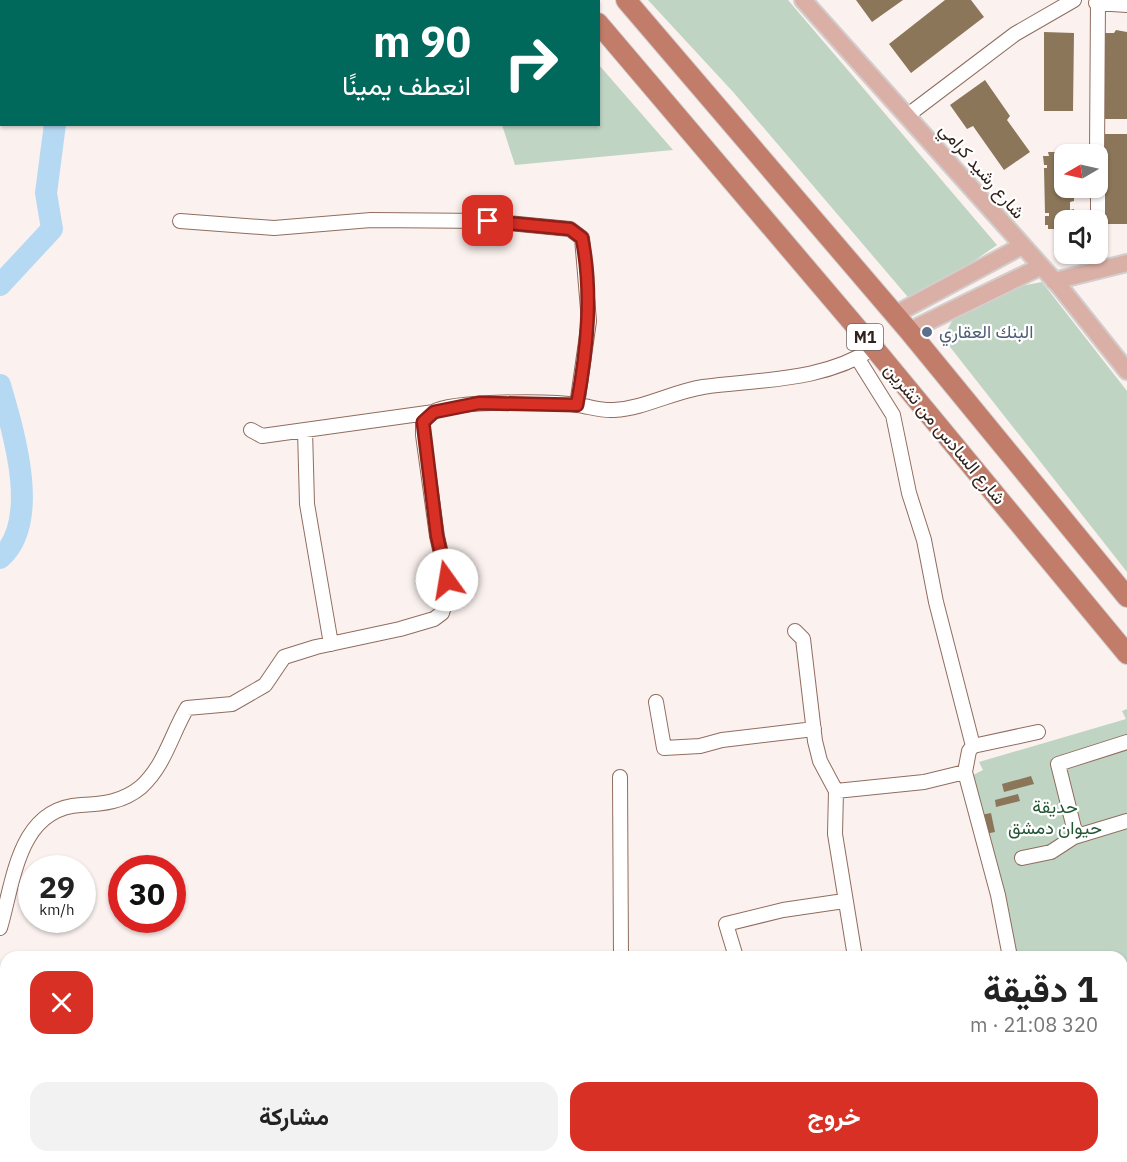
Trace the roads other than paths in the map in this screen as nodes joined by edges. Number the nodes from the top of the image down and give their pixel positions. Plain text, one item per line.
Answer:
1 (626, 0) edge
2 (1074, 0) edge
3 (1097, 2) edge
4 (811, 3) edge
5 (1127, 5) edge
6 (600, 25) edge
7 (908, 115) junction
8 (1097, 144) edge
9 (180, 221) dead end
10 (1023, 246) junction
11 (1127, 263) edge
12 (1040, 267) junction
13 (1127, 272) edge
14 (1057, 284) junction
15 (894, 315) junction
16 (909, 331) junction
17 (866, 354) junction
18 (1127, 371) edge
19 (577, 405) junction
20 (434, 412) junction
21 (251, 430) dead end
22 (305, 430) junction
23 (1127, 597) edge
24 (795, 631) dead end
25 (331, 644) junction
26 (1127, 654) edge
27 (656, 702) dead end
28 (814, 729) junction
29 (1038, 732) dead end
30 (1127, 742) edge
31 (973, 746) junction
32 (965, 772) junction
33 (620, 777) dead end
34 (836, 791) junction
35 (1127, 821) edge
36 (1076, 836) junction
37 (1022, 858) dead end
38 (844, 901) junction
39 (0, 928) edge
40 (621, 951) edge
41 (734, 951) edge
42 (854, 951) edge
43 (1009, 951) edge

1 - 15 highway, شارع السادس من تشرين / M1
2 - 7 street
3 - 5 street
3 - 8 street
4 - 7 main road, شارع رشيد كرامي
6 - 17 highway, شارع السادس من تشرين / M1
7 - 10 main road, شارع رشيد كرامي
9 - 19 street
10 - 12 main road, شارع رشيد كرامي
10 - 15 main road
11 - 14 main road
12 - 14 main road, شارع رشيد كرامي
12 - 16 main road
13 - 14 main road
14 - 18 main road, شارع رشيد كرامي
15 - 16 highway, شارع السادس من تشرين / M1
16 - 23 highway, شارع السادس من تشرين / M1
17 - 19 street
17 - 26 highway, شارع السادس من تشرين / M1
17 - 31 street
19 - 20 street
20 - 22 street
20 - 25 street
21 - 22 street
22 - 25 street
24 - 28 street
25 - 39 street
27 - 28 street
28 - 34 street
29 - 31 street
30 - 36 street
31 - 32 street
32 - 34 street
32 - 43 street
33 - 40 street
34 - 38 street
35 - 36 street
36 - 37 street
38 - 41 street
38 - 42 street

